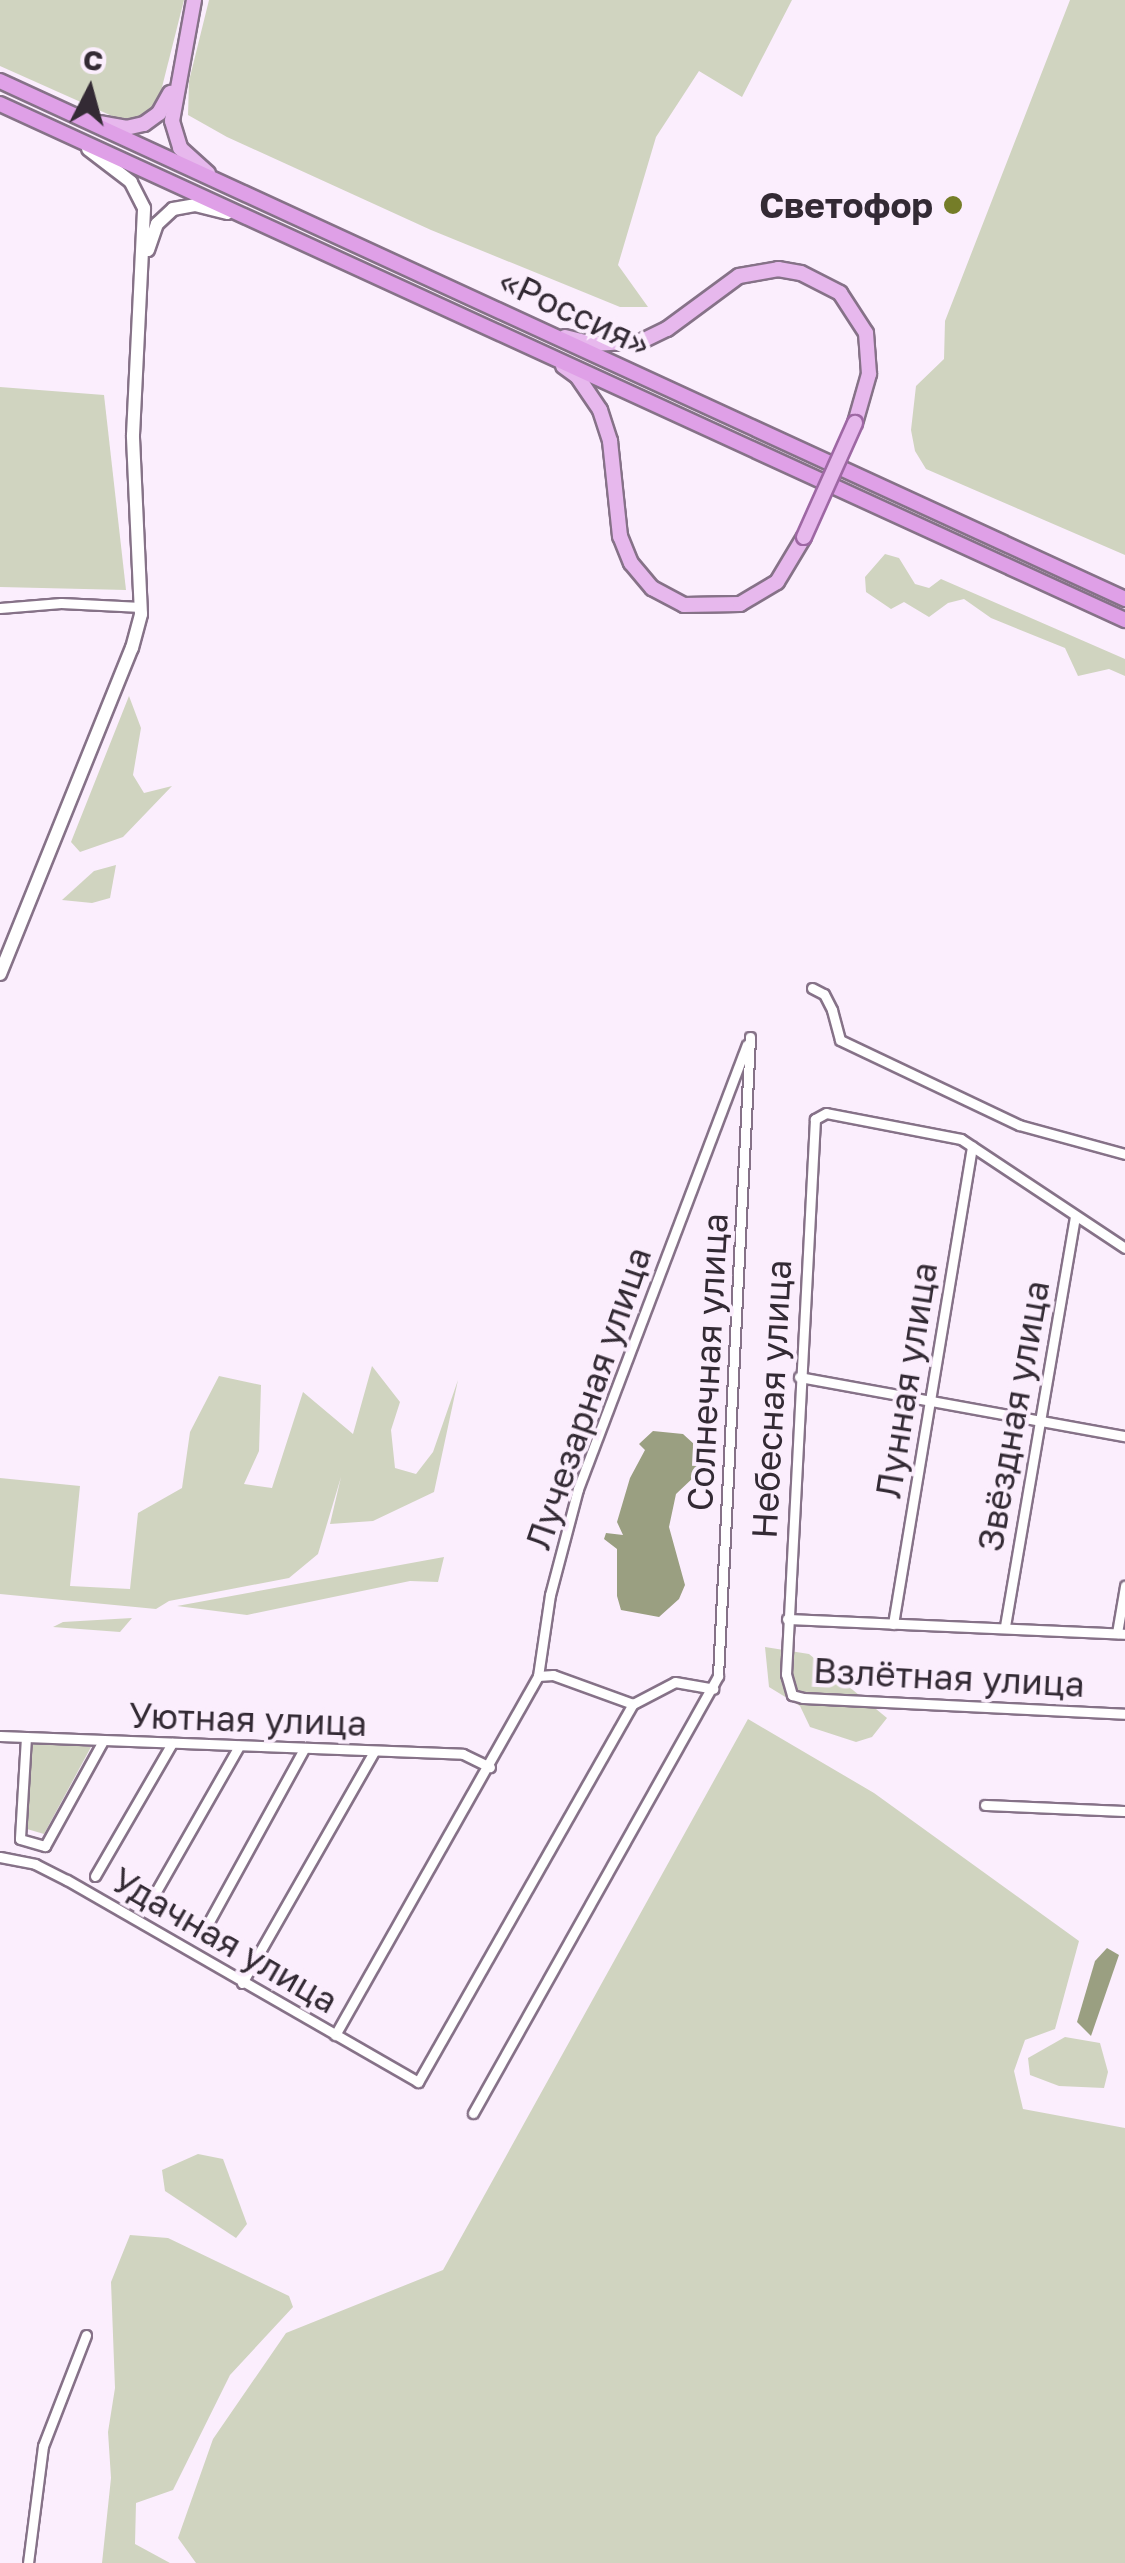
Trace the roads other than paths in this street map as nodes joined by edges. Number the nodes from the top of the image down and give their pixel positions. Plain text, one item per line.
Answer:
1 (194, 0) edge
2 (0, 81) edge
3 (176, 83) junction
4 (0, 104) edge
5 (81, 118) junction
6 (72, 138) junction
7 (220, 182) junction
8 (251, 219) junction
9 (142, 272) junction
10 (548, 333) junction
11 (542, 352) junction
12 (1125, 599) edge
13 (141, 607) junction
14 (0, 608) edge
15 (1125, 620) edge
16 (0, 974) edge
17 (812, 988) dead end
18 (750, 1037) joint
19 (972, 1146) junction
20 (1125, 1154) edge
21 (1076, 1216) junction
22 (1125, 1248) edge
23 (799, 1377) junction
24 (930, 1402) junction
25 (1040, 1421) junction
26 (1125, 1436) edge
27 (1125, 1586) edge
28 (788, 1619) junction
29 (893, 1624) junction
30 (1006, 1626) junction
31 (1121, 1633) edge
32 (786, 1674) joint
33 (538, 1676) junction
34 (712, 1689) junction
35 (633, 1704) junction
36 (1125, 1714) edge
37 (0, 1736) edge
38 (26, 1737) junction
39 (104, 1740) junction
40 (172, 1743) junction
41 (239, 1746) junction
42 (304, 1749) junction
43 (374, 1752) junction
44 (490, 1768) junction
45 (985, 1804) dead end
46 (1125, 1811) edge
47 (0, 1857) edge
48 (95, 1876) dead end
49 (150, 1902) dead end
50 (204, 1929) dead end
51 (242, 1983) junction
52 (335, 2035) junction
53 (473, 2112) dead end
54 (86, 2335) dead end
55 (28, 2563) edge

1 - 3 main road
2 - 5 highway, «Россия»
3 - 5 main road
3 - 7 main road
4 - 6 highway, «Россия»
5 - 7 highway, «Россия»
6 - 8 highway, «Россия»
6 - 9 main road
7 - 10 highway, «Россия»
8 - 9 main road
8 - 11 highway, «Россия»
9 - 13 main road
10 - 11 main road, bridge
10 - 12 highway, «Россия»
11 - 15 highway, «Россия»
13 - 14 street
13 - 16 main road
17 - 20 street
18 - 33 street, Лучезарная улица
18 - 34 street, Солнечная улица
19 - 21 street
19 - 23 street, Небесная улица
19 - 24 street, Лунная улица
21 - 22 street
21 - 25 street, Звёздная улица
23 - 24 street
23 - 28 street, Небесная улица
24 - 25 street
24 - 29 street, Лунная улица
25 - 26 street
25 - 30 street, Звёздная улица
27 - 31 street
28 - 29 street
28 - 32 street, Небесная улица
29 - 30 street
30 - 31 street
32 - 36 street, Взлётная улица
33 - 35 street
33 - 44 street, Лучезарная улица
34 - 35 street
34 - 53 street
35 - 52 street, Удачная улица
37 - 38 street, Уютная улица
38 - 39 street, Уютная улица
38 - 39 street
39 - 40 street, Уютная улица
40 - 41 street, Уютная улица
40 - 48 street
41 - 42 street, Уютная улица
41 - 49 street
42 - 43 street, Уютная улица
42 - 50 street
43 - 44 street, Уютная улица
43 - 51 street
44 - 52 street, Лучезарная улица
45 - 46 street
47 - 51 street, Удачная улица
51 - 52 street, Удачная улица
54 - 55 street

